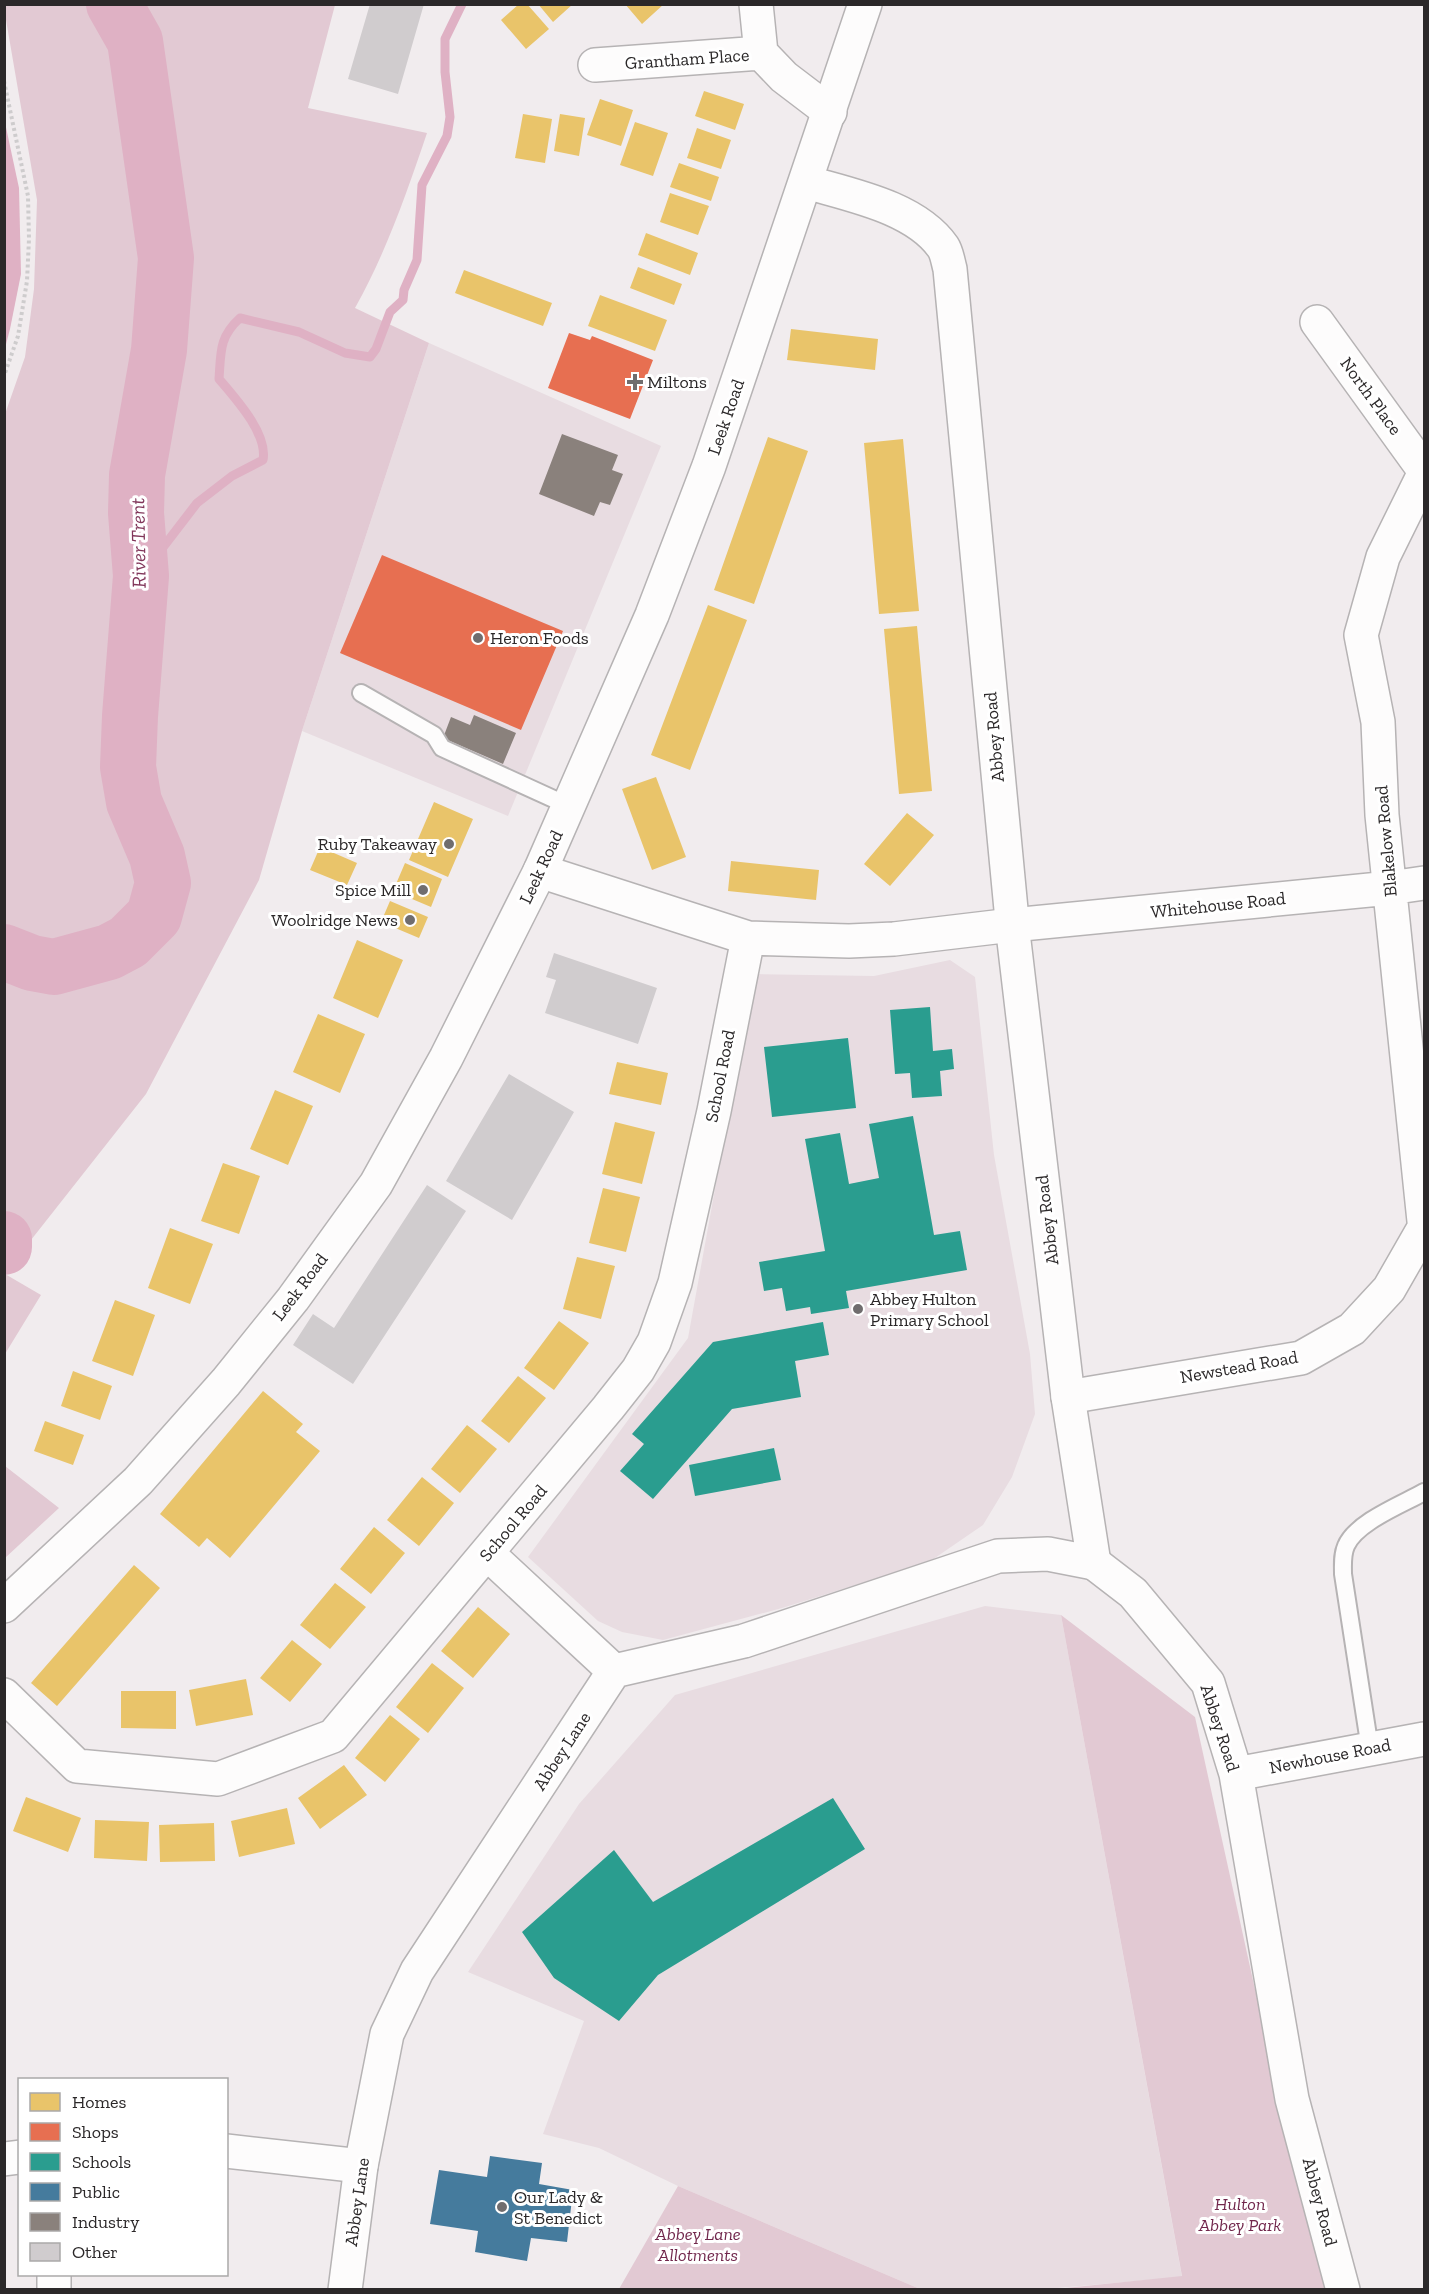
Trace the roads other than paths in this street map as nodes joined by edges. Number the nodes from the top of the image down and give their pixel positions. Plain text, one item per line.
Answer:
1 (756, 4) edge
2 (865, 4) edge
3 (761, 54) junction
4 (595, 65) dead end
5 (830, 112) junction
6 (806, 182) junction
7 (1317, 322) dead end
8 (1425, 472) edge
9 (361, 693) dead end
10 (569, 806) junction
11 (540, 871) junction
12 (1425, 883) edge
13 (1390, 888) junction
14 (1012, 925) junction
15 (748, 938) junction
16 (1425, 1221) edge
17 (1425, 1228) edge
18 (1068, 1397) junction
19 (1425, 1492) edge
20 (488, 1554) junction
21 (1094, 1563) junction
22 (4, 1606) edge
23 (615, 1671) junction
24 (4, 1695) edge
25 (1425, 1739) edge
26 (1370, 1749) junction
27 (1236, 1774) junction
28 (228, 2151) edge
29 (361, 2166) junction
30 (345, 2289) edge
31 (1343, 2289) edge

1 - 3 street
2 - 5 street, Leek Road
3 - 4 street, Grantham Place
3 - 5 street, Grantham Place
5 - 6 street, Leek Road
6 - 10 street, Leek Road
6 - 14 street, Abbey Road
7 - 8 street, North Place
8 - 13 street, Blakelow Road
9 - 10 lane
10 - 11 street, Leek Road
11 - 15 street
11 - 22 street, Leek Road
12 - 13 street, Whitehouse Road
13 - 14 street, Whitehouse Road
13 - 16 street, Blakelow Road
14 - 15 street
14 - 18 street, Abbey Road
15 - 20 street, School Road
17 - 18 street, Newstead Road
18 - 21 street, Abbey Road
19 - 26 lane
20 - 23 street
20 - 24 street, School Road
21 - 23 street
21 - 27 street, Abbey Road
23 - 29 street, Abbey Lane
25 - 26 street, Newhouse Road
26 - 27 street, Newhouse Road
27 - 31 street, Abbey Road
28 - 29 street
29 - 30 street, Abbey Lane

